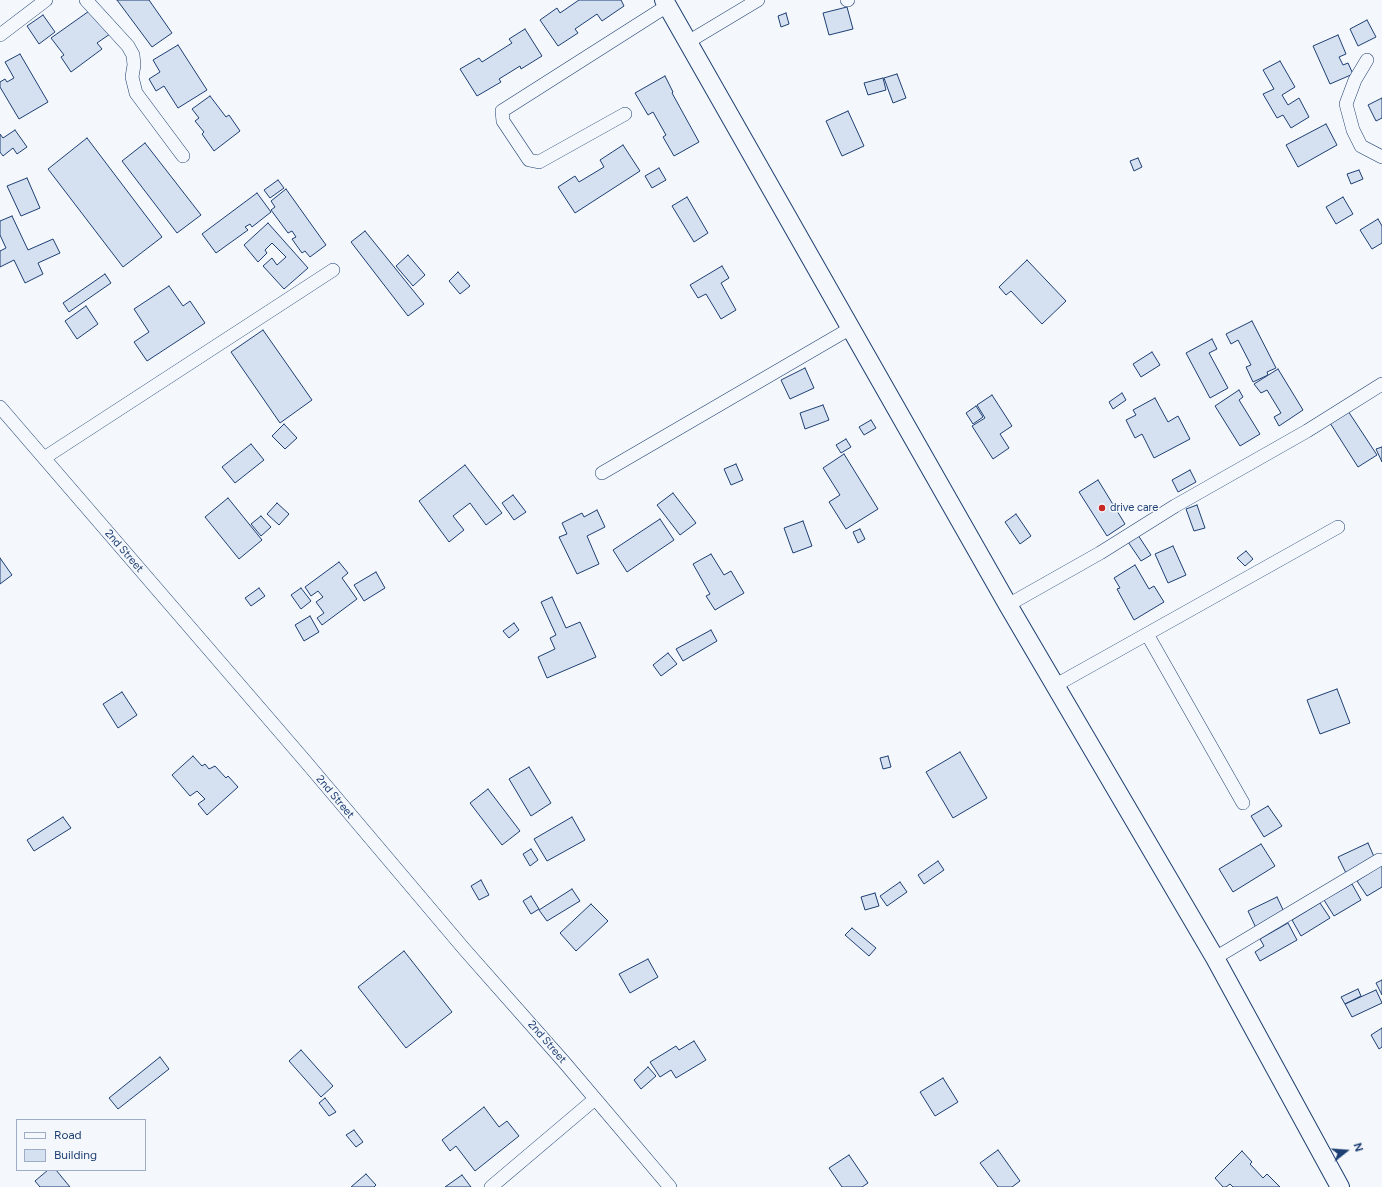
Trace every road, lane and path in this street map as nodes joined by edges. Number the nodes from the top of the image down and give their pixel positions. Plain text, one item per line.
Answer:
1 (46, 0) edge
2 (86, 0) edge
3 (758, 0) edge
4 (665, 3) edge
5 (0, 36) edge
6 (688, 42) junction
7 (1367, 60) dead end
8 (625, 114) dead end
9 (183, 156) dead end
10 (1382, 157) edge
11 (332, 270) dead end
12 (851, 328) junction
13 (1382, 384) edge
14 (0, 407) edge
15 (44, 458) junction
16 (602, 473) dead end
17 (1338, 527) dead end
18 (1008, 606) junction
19 (1148, 634) junction
20 (1056, 685) junction
21 (1243, 803) dead end
22 (1379, 860) dead end
23 (1215, 958) junction
24 (595, 1099) junction
25 (491, 1187) edge
26 (670, 1187) edge
27 (1340, 1187) edge

1 - 5 street
2 - 9 street
3 - 6 street
4 - 6 main road
4 - 8 street
6 - 12 main road
7 - 10 street
11 - 15 street
12 - 16 street
12 - 18 main road
13 - 18 street
14 - 15 street, 2nd Street
15 - 24 street, 2nd Street
17 - 19 street
18 - 20 main road
19 - 20 street
19 - 21 street
20 - 23 main road
22 - 23 street
23 - 27 main road
24 - 25 street
24 - 26 street, 2nd Street

